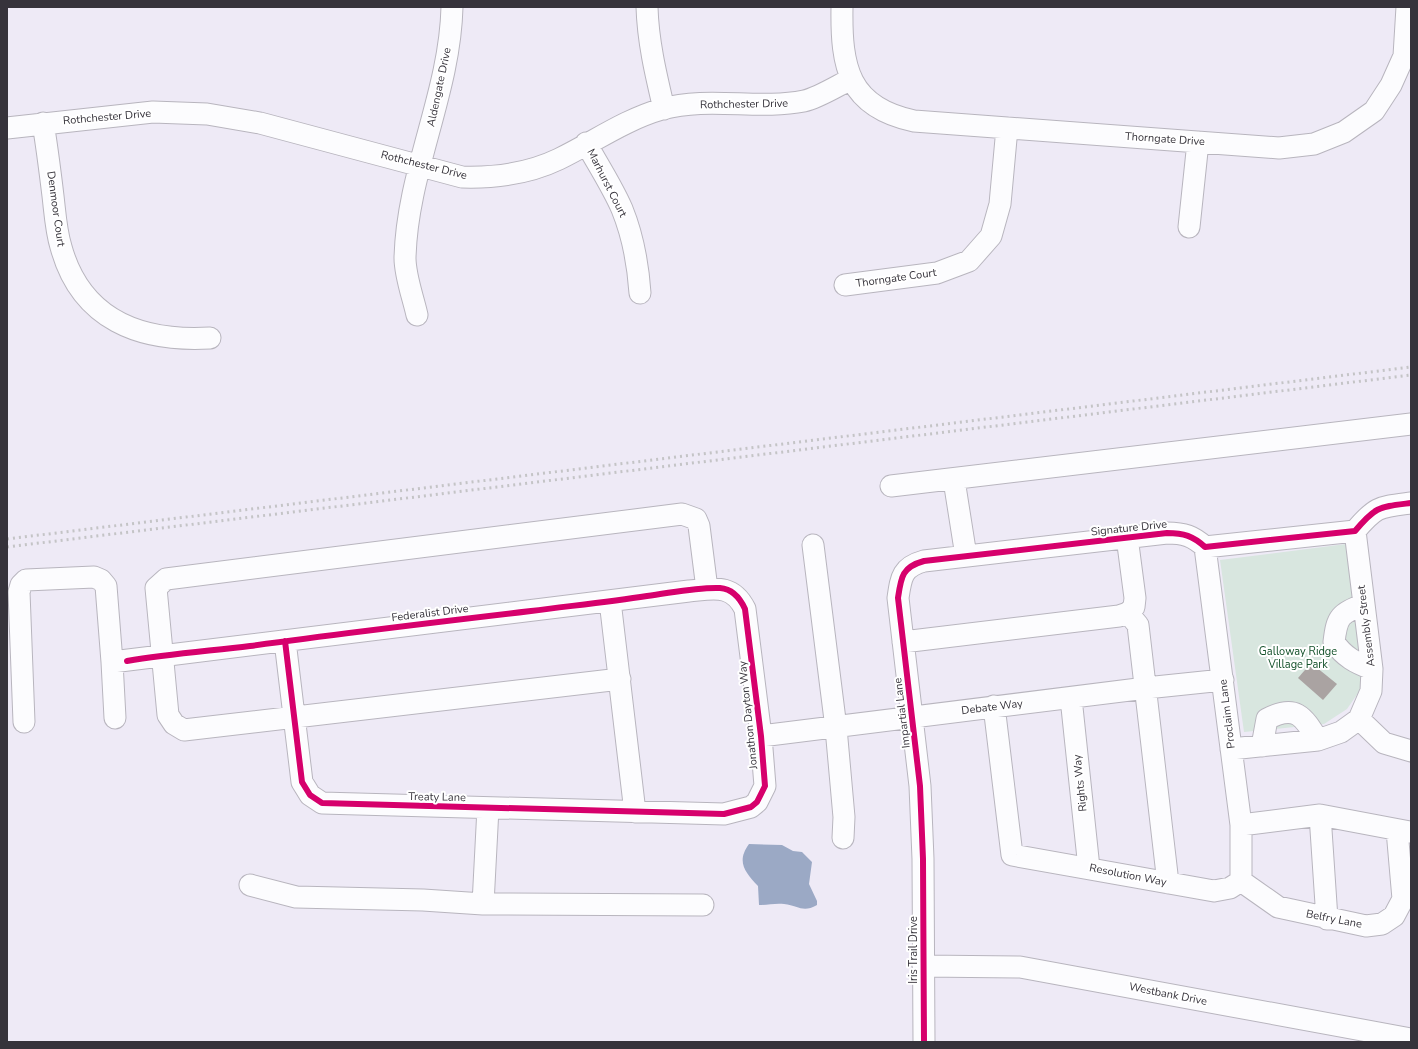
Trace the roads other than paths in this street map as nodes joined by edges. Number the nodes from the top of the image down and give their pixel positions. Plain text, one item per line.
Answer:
1 (452, 7) edge
2 (647, 7) edge
3 (842, 7) edge
4 (1408, 7) edge
5 (851, 79) junction
6 (664, 109) junction
7 (43, 123) junction
8 (7, 128) edge
9 (1007, 128) junction
10 (1198, 142) junction
11 (586, 143) junction
12 (420, 166) junction
13 (1189, 227) dead end
14 (846, 285) dead end
15 (640, 293) dead end
16 (417, 314) dead end
17 (210, 338) dead end
18 (1411, 424) edge
19 (954, 480) junction
20 (891, 486) dead end
21 (1411, 503) edge
22 (1355, 531) junction
23 (1127, 537) junction
24 (813, 545) dead end
25 (1205, 547) junction
26 (966, 556) junction
27 (908, 568) joint
28 (707, 589) junction
29 (734, 593) joint
30 (610, 601) junction
31 (1364, 604) junction
32 (1128, 613) junction
33 (285, 641) junction
34 (903, 642) junction
35 (161, 655) junction
36 (120, 662) junction
37 (1372, 669) junction
38 (620, 679) junction
39 (1223, 680) junction
40 (1146, 688) junction
41 (15, 696) edge
42 (1071, 698) junction
43 (994, 706) junction
44 (293, 717) junction
45 (115, 718) dead end
46 (913, 718) junction
47 (1359, 720) junction
48 (24, 722) dead end
49 (836, 728) junction
50 (761, 736) junction
51 (1318, 740) junction
52 (1262, 746) junction
53 (1231, 749) junction
54 (1411, 751) edge
55 (488, 808) junction
56 (635, 812) junction
57 (724, 814) joint
58 (1320, 815) junction
59 (1241, 825) junction
60 (1404, 831) edge
61 (843, 838) dead end
62 (923, 859) joint
63 (1089, 868) junction
64 (1241, 881) junction
65 (1168, 883) junction
66 (250, 884) dead end
67 (483, 904) junction
68 (702, 905) dead end
69 (1327, 919) junction
70 (923, 966) junction
71 (1411, 1040) edge
72 (924, 1042) edge

1 - 12 street, Aldengate Drive
2 - 6 street
3 - 5 street
4 - 10 street, Thorngate Drive
5 - 6 street, Rothchester Drive
5 - 9 street, Thorngate Drive
6 - 11 street, Rothchester Drive
7 - 8 street, Rothchester Drive
7 - 12 street, Rothchester Drive
7 - 17 street, Denmoor Court
9 - 10 street, Thorngate Drive
9 - 14 street, Thorngate Court
10 - 13 street
11 - 12 street, Rothchester Drive
11 - 15 street, Marhurst Court
12 - 16 street, Aldengate Drive
18 - 19 street
19 - 20 street
19 - 26 street
21 - 22 street
22 - 25 street
22 - 31 street, Assembly Street
23 - 25 street, Signature Drive
23 - 26 street, Signature Drive
23 - 32 street
24 - 49 street
25 - 39 street, Proclaim Lane
26 - 27 street, Signature Drive
27 - 34 street, Impartial Lane
28 - 29 street, Federalist Drive
28 - 30 street, Federalist Drive
28 - 35 street
29 - 50 street, Jonathon Dayton Way
30 - 33 street, Federalist Drive
30 - 38 street
31 - 37 street, Assembly Street
31 - 37 street
32 - 34 street
32 - 40 street
33 - 35 street, Federalist Drive
33 - 44 street, Treaty Lane
34 - 46 street, Impartial Lane
35 - 36 street, Federalist Drive
35 - 44 street
36 - 41 street
36 - 45 street
37 - 47 street, Assembly Street
38 - 44 street
38 - 56 street
39 - 40 street, Debate Way
39 - 53 street, Proclaim Lane
40 - 42 street, Debate Way
40 - 65 street
41 - 48 street
42 - 43 street, Debate Way
42 - 63 street, Rights Way
43 - 46 street, Debate Way
43 - 63 street, Resolution Way
44 - 55 street, Treaty Lane
46 - 49 street, Debate Way
46 - 62 street, Impartial Lane
47 - 51 street
47 - 54 street
49 - 50 street, Debate Way
49 - 61 street
50 - 57 street, Jonathon Dayton Way
51 - 52 street
51 - 52 street
52 - 53 street
53 - 59 street, Proclaim Lane
55 - 56 street, Treaty Lane
55 - 67 street
56 - 57 street, Treaty Lane
58 - 59 street
58 - 60 street
58 - 69 street
59 - 64 street, Proclaim Lane
60 - 69 street, Belfry Lane
62 - 70 street, Iris Trail Drive
63 - 65 street, Resolution Way
64 - 65 street, Resolution Way
64 - 69 street, Belfry Lane
66 - 67 street
67 - 68 street
70 - 71 street, Westbank Drive
70 - 72 street, Iris Trail Drive

